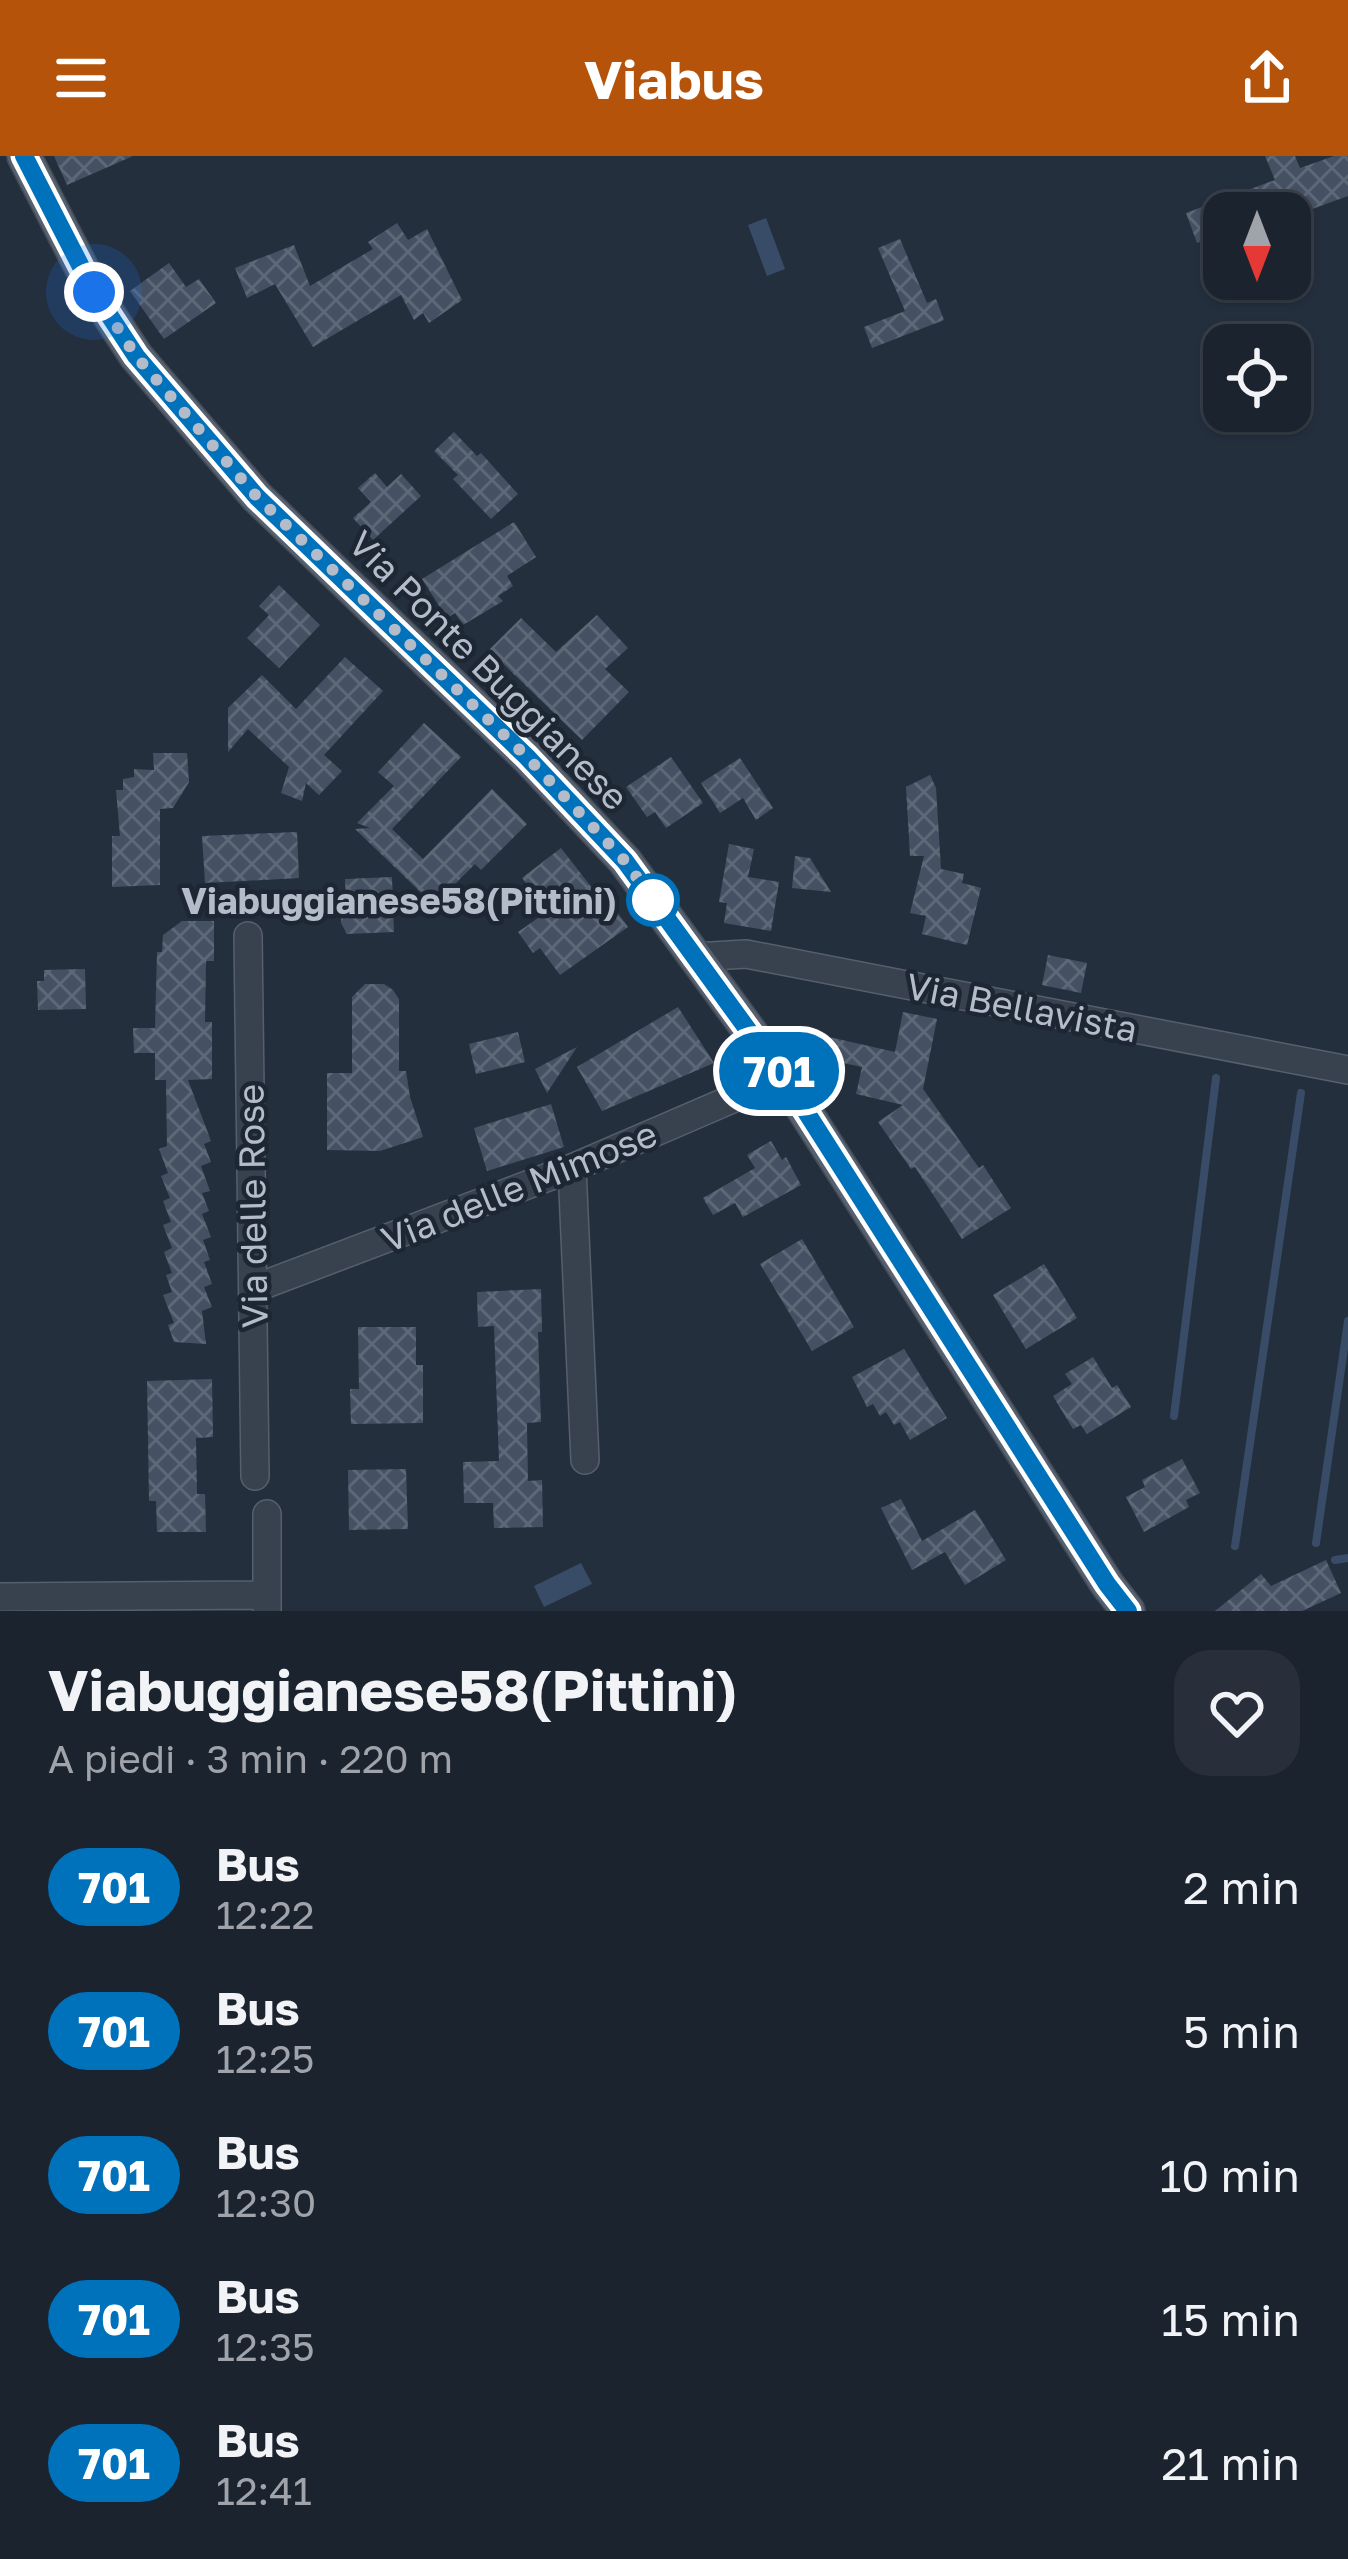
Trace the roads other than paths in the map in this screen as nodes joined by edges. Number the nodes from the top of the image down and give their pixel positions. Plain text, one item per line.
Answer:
1 (24, 156) edge
2 (248, 936) dead end
3 (695, 957) junction
4 (1348, 1070) edge
5 (783, 1077) junction
6 (572, 1168) junction
7 (253, 1289) junction
8 (585, 1460) dead end
9 (256, 1476) dead end
10 (267, 1514) dead end
11 (0, 1597) edge
12 (267, 1603) edge
13 (1127, 1611) edge

1 - 3 main road, Via Ponte Buggianese
2 - 7 street, Via delle Rose
3 - 4 street, Via Bellavista
3 - 5 main road, Via Ponte Buggianese
5 - 6 street, Via delle Mimose
5 - 13 main road, Via Ponte Buggianese
6 - 7 street, Via delle Mimose
6 - 8 street
7 - 9 street, Via delle Rose
10 - 12 street
11 - 12 street

